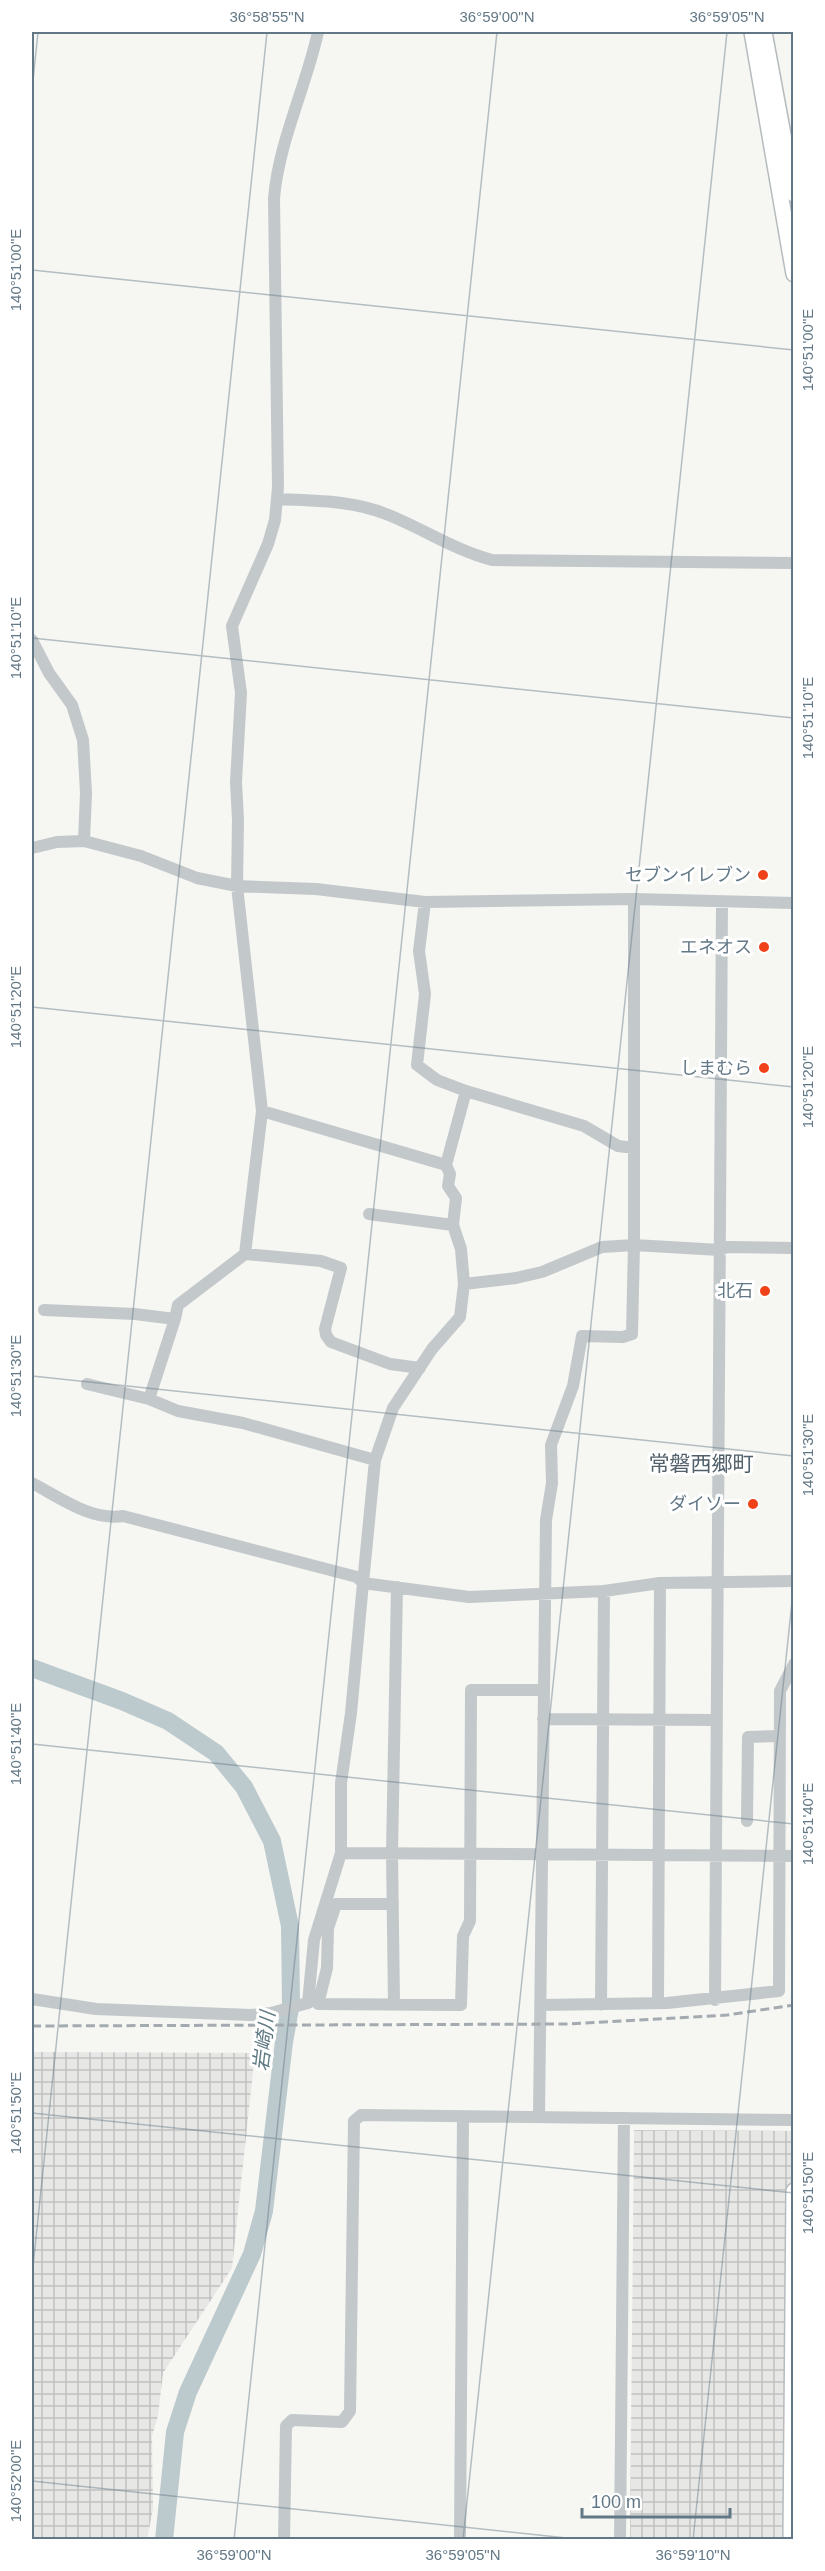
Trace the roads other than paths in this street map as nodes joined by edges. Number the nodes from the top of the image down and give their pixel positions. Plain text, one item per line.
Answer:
1 (318, 32) edge
2 (752, 32) edge
3 (764, 32) edge
4 (794, 194) edge
5 (794, 274) edge
6 (277, 499) junction
7 (794, 563) edge
8 (32, 640) edge
9 (84, 841) junction
10 (32, 848) edge
11 (237, 886) junction
12 (634, 899) junction
13 (425, 902) junction
14 (723, 902) junction
15 (794, 903) edge
16 (466, 1091) junction
17 (262, 1111) junction
18 (634, 1148) junction
19 (446, 1165) junction
20 (369, 1214) dead end
21 (453, 1225) junction
22 (629, 1246) junction
23 (794, 1248) edge
24 (720, 1250) junction
25 (245, 1254) junction
26 (464, 1284) junction
27 (44, 1310) dead end
28 (175, 1319) junction
29 (420, 1368) junction
30 (87, 1384) dead end
31 (149, 1399) junction
32 (375, 1460) junction
33 (32, 1483) edge
34 (718, 1581) junction
35 (794, 1581) edge
36 (363, 1583) junction
37 (660, 1583) junction
38 (397, 1587) junction
39 (604, 1591) junction
40 (546, 1595) junction
41 (794, 1664) edge
42 (543, 1690) junction
43 (543, 1719) junction
44 (603, 1719) junction
45 (659, 1719) junction
46 (717, 1720) junction
47 (780, 1737) junction
48 (747, 1821) dead end
49 (341, 1853) junction
50 (392, 1853) junction
51 (470, 1854) junction
52 (541, 1854) junction
53 (602, 1855) junction
54 (658, 1855) junction
55 (716, 1856) junction
56 (780, 1856) junction
57 (794, 1856) edge
58 (393, 1904) junction
59 (32, 1999) edge
60 (715, 2000) junction
61 (658, 2002) junction
62 (394, 2003) junction
63 (541, 2005) junction
64 (602, 2005) junction
65 (463, 2117) junction
66 (539, 2117) junction
67 (624, 2118) junction
68 (794, 2120) edge
69 (794, 2191) edge
70 (284, 2540) edge
71 (460, 2540) edge
72 (620, 2540) edge
73 (791, 2540) edge

1 - 6 street
2 - 5 main road
3 - 4 main road
6 - 7 street
6 - 11 street
8 - 9 street
9 - 10 street
9 - 11 street
11 - 13 street
11 - 17 street
12 - 13 street
12 - 14 street
12 - 18 street
13 - 16 street
14 - 15 street
14 - 24 street
16 - 18 street
16 - 19 street
17 - 19 street
17 - 25 street
18 - 22 street
19 - 21 street
20 - 21 street
21 - 26 street
22 - 24 street
22 - 26 street
22 - 40 street
23 - 24 street
24 - 34 street
25 - 28 street
25 - 29 street
26 - 29 street
27 - 28 street
28 - 31 street
29 - 32 street
30 - 31 street
31 - 32 street
32 - 36 street
33 - 36 street
34 - 35 street
34 - 37 street
34 - 46 street
36 - 38 street
36 - 49 street
37 - 39 street
37 - 45 street
38 - 40 street
38 - 50 street
39 - 40 street
39 - 44 street
40 - 42 street
41 - 47 street
42 - 43 street
42 - 51 street
43 - 44 street
43 - 52 street
44 - 45 street
44 - 53 street
45 - 46 street
45 - 54 street
46 - 55 street
47 - 48 street
47 - 56 street
49 - 50 street
49 - 59 street
50 - 51 street
50 - 58 street
51 - 52 street
51 - 62 street
52 - 53 street
52 - 63 street
53 - 54 street
53 - 64 street
54 - 55 street
54 - 61 street
55 - 56 street
55 - 60 street
56 - 57 street
56 - 60 street
58 - 62 street
58 - 62 street
60 - 61 street
61 - 64 street
63 - 64 street
63 - 66 street
65 - 66 street
65 - 70 street
65 - 71 street
66 - 67 street
67 - 68 street
67 - 72 street
69 - 73 main road

